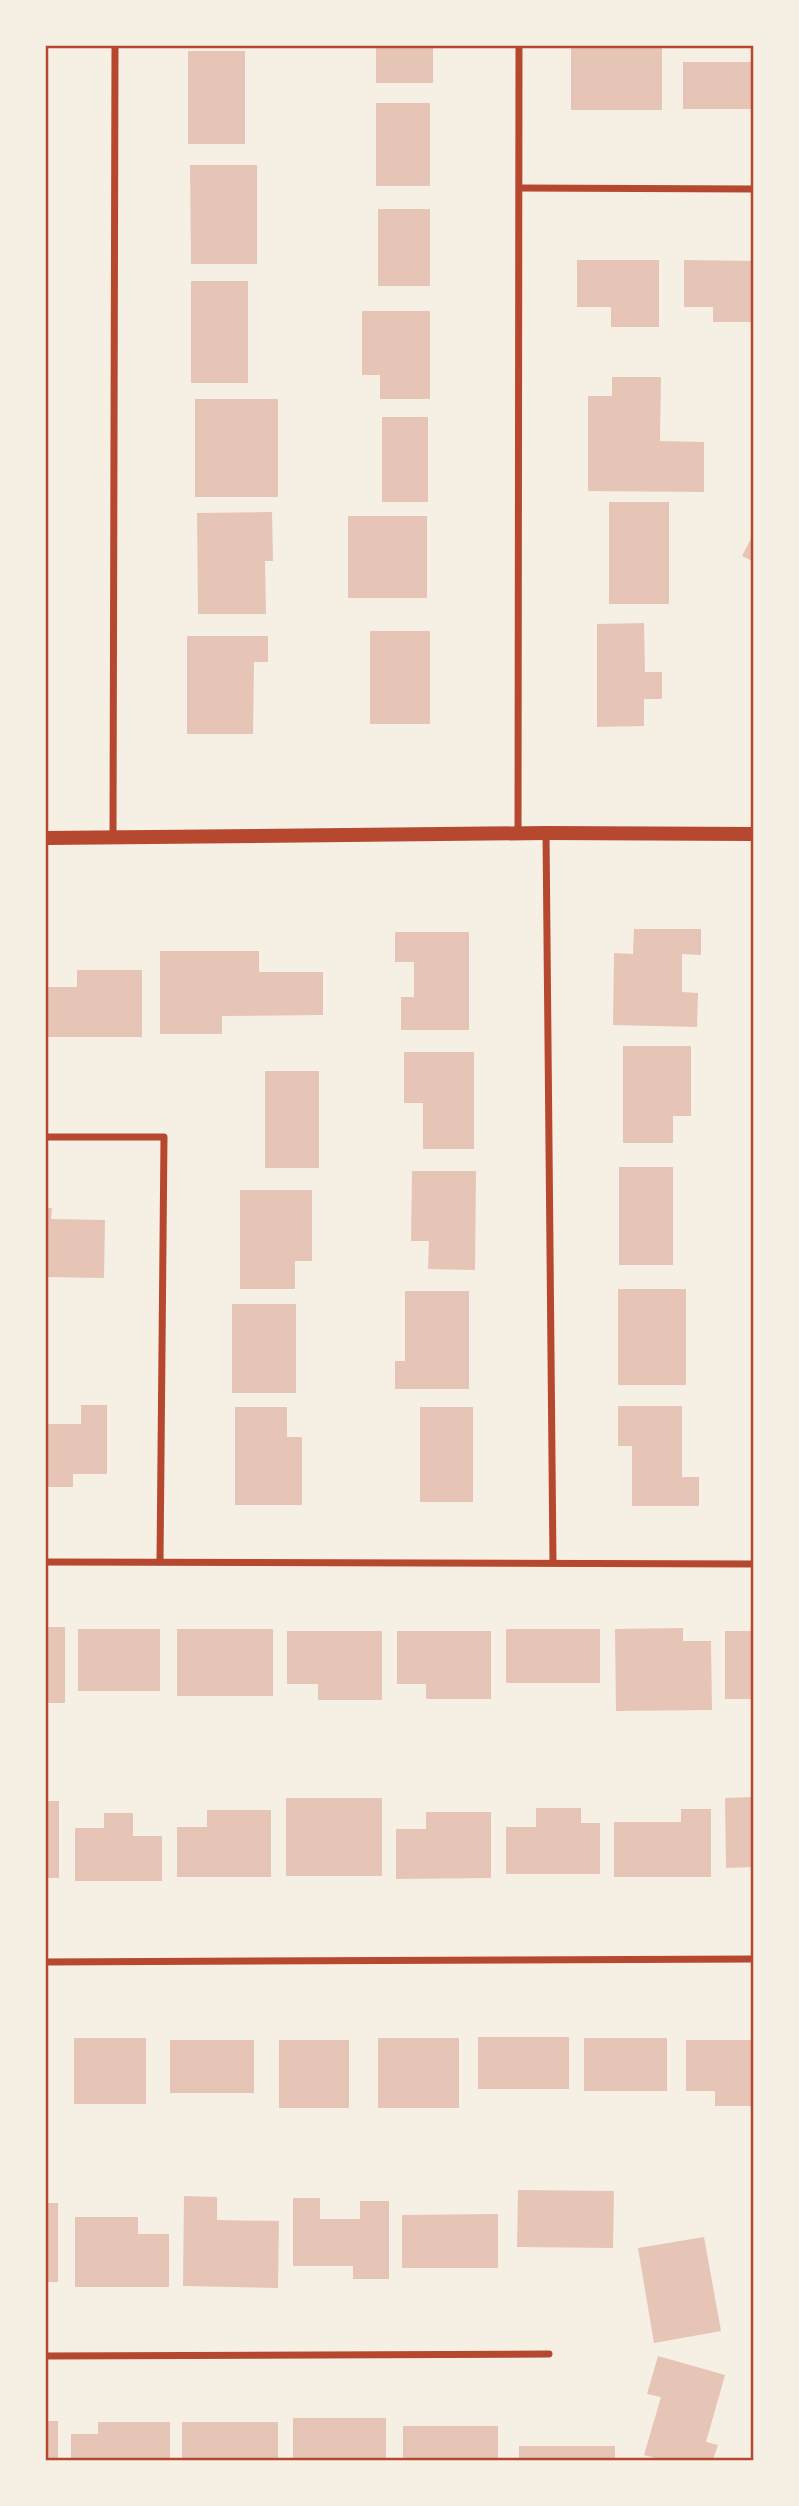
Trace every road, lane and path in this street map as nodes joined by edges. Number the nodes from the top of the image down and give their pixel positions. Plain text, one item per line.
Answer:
1 (115, 46) edge
2 (519, 46) edge
3 (520, 188) junction
4 (754, 189) edge
5 (546, 833) junction
6 (518, 834) junction
7 (754, 834) edge
8 (46, 838) edge
9 (113, 838) junction
10 (46, 1137) edge
11 (46, 1562) edge
12 (160, 1562) junction
13 (553, 1563) junction
14 (754, 1564) edge
15 (754, 1959) edge
16 (46, 1962) edge
17 (549, 2354) dead end
18 (46, 2356) edge

1 - 9 street
2 - 3 street
3 - 4 street
3 - 6 street
5 - 6 main road
5 - 7 main road
5 - 13 street
6 - 9 main road
8 - 9 main road
10 - 12 street
11 - 12 street
12 - 13 street
13 - 14 street
15 - 16 street
17 - 18 street

